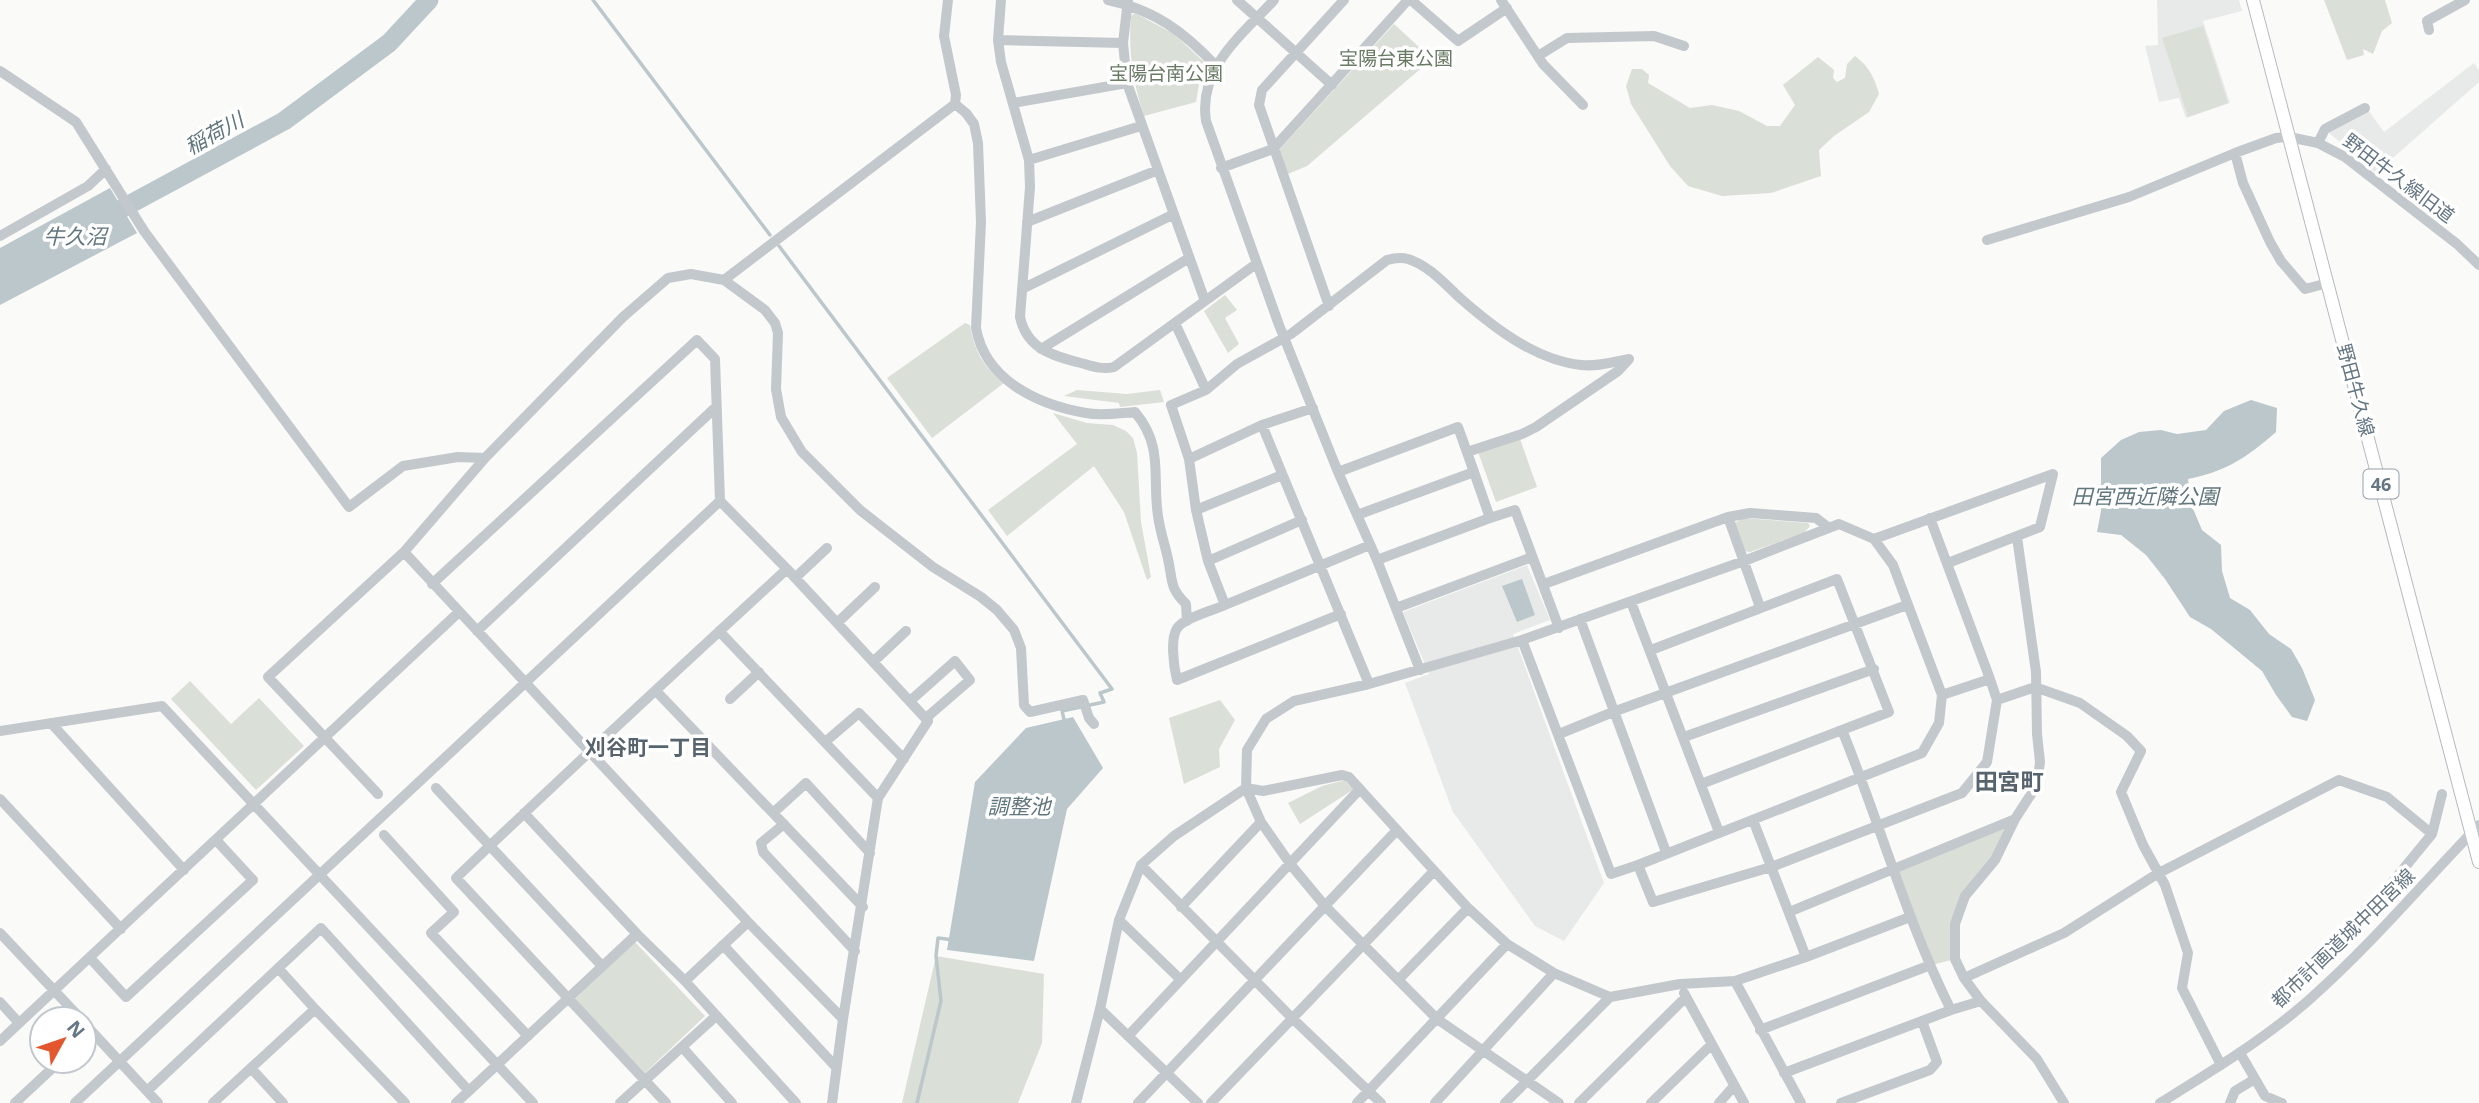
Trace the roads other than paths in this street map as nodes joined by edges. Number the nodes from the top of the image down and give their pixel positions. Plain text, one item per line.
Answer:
1 (948, 0) edge
2 (1002, 0) edge
3 (1108, 0) edge
4 (1237, 0) edge
5 (1273, 0) edge
6 (1344, 0) edge
7 (1409, 0) edge
8 (2253, 0) edge
9 (2465, 0) edge
10 (1128, 2) edge
11 (1504, 4) edge
12 (1257, 18) junction
13 (2429, 30) dead end
14 (998, 40) junction
15 (1123, 43) junction
16 (1685, 46) dead end
17 (1296, 53) junction
18 (1538, 56) junction
19 (1216, 66) junction
20 (0, 71) edge
21 (1128, 83) junction
22 (1332, 85) junction
23 (1013, 103) junction
24 (955, 104) junction
25 (1583, 105) dead end
26 (2365, 108) dead end
27 (1141, 126) junction
28 (2289, 137) junction
29 (2318, 143) junction
30 (1273, 149) junction
31 (2235, 153) junction
32 (1028, 160) junction
33 (1221, 168) junction
34 (1158, 170) junction
35 (109, 174) junction
36 (1174, 214) junction
37 (1027, 222) junction
38 (0, 236) edge
39 (1987, 240) dead end
40 (1189, 258) junction
41 (1256, 264) junction
42 (2479, 265) edge
43 (724, 280) junction
44 (2328, 283) junction
45 (1022, 289) junction
46 (1205, 301) junction
47 (1329, 306) junction
48 (1175, 323) junction
49 (1284, 338) junction
50 (1041, 349) junction
51 (1206, 390) junction
52 (716, 407) junction
53 (1313, 408) junction
54 (1262, 425) junction
55 (1467, 452) junction
56 (485, 458) junction
57 (1189, 458) junction
58 (1338, 472) junction
59 (1474, 472) junction
60 (1282, 475) junction
61 (720, 501) junction
62 (1196, 510) junction
63 (1357, 515) junction
64 (1728, 517) junction
65 (1490, 518) junction
66 (1930, 518) junction
67 (1302, 520) junction
68 (1829, 528) junction
69 (2017, 537) junction
70 (1874, 539) junction
71 (1370, 545) junction
72 (827, 548) dead end
73 (404, 552) junction
74 (1532, 557) junction
75 (1377, 560) junction
76 (1208, 561) junction
77 (1744, 561) junction
78 (1948, 563) junction
79 (1322, 565) junction
80 (791, 573) junction
81 (432, 584) junction
82 (1544, 584) junction
83 (875, 587) dead end
84 (1631, 602) junction
85 (1907, 604) junction
86 (1225, 605) junction
87 (1760, 607) junction
88 (1396, 608) junction
89 (460, 612) junction
90 (1341, 614) junction
91 (1580, 619) junction
92 (1187, 621) junction
93 (837, 623) junction
94 (1856, 623) junction
95 (1559, 628) junction
96 (477, 631) junction
97 (719, 631) junction
98 (906, 631) dead end
99 (1522, 640) junction
100 (1651, 650) junction
101 (873, 662) junction
102 (1874, 669) junction
103 (1420, 670) junction
104 (759, 672) junction
105 (1990, 679) junction
106 (526, 681) junction
107 (1369, 684) junction
108 (2035, 687) junction
109 (657, 692) junction
110 (1668, 693) junction
111 (1942, 695) junction
112 (730, 699) dead end
113 (1997, 700) junction
114 (910, 701) junction
115 (1613, 712) junction
116 (926, 718) junction
117 (51, 723) junction
118 (1094, 724) dead end
119 (1842, 730) junction
120 (0, 731) edge
121 (1559, 734) junction
122 (1684, 737) junction
123 (325, 739) junction
124 (825, 742) junction
125 (589, 752) junction
126 (904, 759) junction
127 (1861, 776) junction
128 (1701, 784) junction
129 (436, 788) dead end
130 (1246, 788) junction
131 (1360, 789) junction
132 (378, 794) dead end
133 (2442, 794) dead end
134 (878, 798) junction
135 (0, 799) edge
136 (254, 804) junction
137 (524, 813) junction
138 (773, 813) junction
139 (2015, 819) junction
140 (1753, 820) junction
141 (1261, 822) junction
142 (784, 824) junction
143 (1879, 827) junction
144 (2475, 829) edge
145 (1397, 831) junction
146 (1719, 832) junction
147 (2432, 834) junction
148 (384, 835) dead end
149 (216, 840) junction
150 (490, 846) junction
151 (1666, 852) junction
152 (870, 853) junction
153 (2479, 862) edge
154 (1141, 865) junction
155 (1291, 865) junction
156 (1638, 865) junction
157 (1771, 867) junction
158 (184, 870) junction
159 (1434, 871) junction
160 (1892, 871) junction
161 (320, 874) junction
162 (2157, 874) junction
163 (2391, 884) junction
164 (2412, 896) junction
165 (1181, 906) junction
166 (1325, 906) junction
167 (863, 907) junction
168 (1468, 908) junction
169 (1789, 912) junction
170 (1910, 917) junction
171 (1119, 920) junction
172 (748, 922) junction
173 (121, 929) junction
174 (0, 933) edge
175 (637, 934) junction
176 (1215, 942) junction
177 (1362, 944) junction
178 (1507, 944) junction
179 (723, 946) junction
180 (855, 951) junction
181 (2323, 954) dead end
182 (1806, 957) junction
183 (90, 958) junction
184 (1928, 965) junction
185 (602, 966) junction
186 (278, 968) junction
187 (1554, 974) junction
188 (1964, 978) junction
189 (1181, 980) junction
190 (1255, 980) junction
191 (1398, 980) junction
192 (685, 981) junction
193 (1735, 981) junction
194 (1680, 984) junction
195 (54, 990) junction
196 (1610, 997) junction
197 (1686, 997) junction
198 (568, 999) junction
199 (1981, 1000) junction
200 (0, 1002) edge
201 (68, 1005) edge
202 (315, 1009) junction
203 (1100, 1009) junction
204 (1951, 1010) junction
205 (716, 1016) junction
206 (1292, 1018) junction
207 (843, 1019) junction
208 (1437, 1019) junction
209 (1922, 1021) junction
210 (19, 1023) junction
211 (1760, 1030) junction
212 (528, 1036) junction
213 (1128, 1036) junction
214 (0, 1041) edge
215 (98, 1043) edge
216 (1711, 1045) junction
217 (682, 1046) junction
218 (1484, 1053) junction
219 (2240, 1053) junction
220 (120, 1062) junction
221 (498, 1065) junction
222 (2221, 1065) junction
223 (836, 1067) junction
224 (251, 1068) junction
225 (1784, 1073) junction
226 (1167, 1074) junction
227 (45, 1075) edge
228 (2255, 1079) junction
229 (644, 1080) junction
230 (1527, 1082) junction
231 (1734, 1086) junction
232 (147, 1091) junction
233 (469, 1091) junction
234 (1368, 1091) junction
235 (15, 1103) edge
236 (75, 1103) edge
237 (158, 1103) edge
238 (214, 1103) edge
239 (283, 1103) edge
240 (405, 1103) edge
241 (456, 1103) edge
242 (533, 1103) edge
243 (620, 1103) edge
244 (666, 1103) edge
245 (732, 1103) edge
246 (796, 1103) edge
247 (832, 1103) edge
248 (1076, 1103) edge
249 (1138, 1103) edge
250 (1198, 1103) edge
251 (1211, 1103) edge
252 (1357, 1103) edge
253 (1381, 1103) edge
254 (1435, 1103) edge
255 (1506, 1103) edge
256 (1559, 1103) edge
257 (1579, 1103) edge
258 (1651, 1103) edge
259 (1719, 1103) edge
260 (1744, 1103) edge
261 (1801, 1103) edge
262 (1841, 1103) edge
263 (2064, 1103) edge
264 (2160, 1103) edge
265 (2230, 1103) edge
266 (2283, 1103) edge

1 - 24 street
2 - 14 street
3 - 10 street
4 - 12 street
5 - 12 street
6 - 17 street
7 - 11 street
7 - 22 street
8 - 28 main road, 野田牛久線 / 46
9 - 13 street
10 - 15 street
10 - 19 street
11 - 18 street
12 - 17 street
12 - 19 street
14 - 15 street
14 - 23 street
15 - 21 street
16 - 18 street
17 - 22 street
17 - 30 street
18 - 25 street
19 - 33 street
20 - 35 street
21 - 23 street
21 - 27 street
22 - 30 street
23 - 32 street
24 - 43 street
24 - 92 street
26 - 29 street
27 - 32 street
27 - 34 street
28 - 29 street, 野田牛久線旧道
28 - 31 street
28 - 44 main road, 野田牛久線 / 46
29 - 42 street, 野田牛久線旧道
30 - 33 street
30 - 47 street
31 - 39 street
31 - 44 street
32 - 37 street
33 - 41 street
34 - 36 street
34 - 37 street
35 - 38 street
35 - 56 street
36 - 40 street
36 - 45 street
37 - 45 street
40 - 46 street
40 - 50 street
41 - 46 street
41 - 49 street
43 - 56 street
43 - 118 street
44 - 144 main road, 野田牛久線 / 46
45 - 50 street
46 - 48 street
47 - 49 street
47 - 55 street
48 - 50 street
48 - 51 street
49 - 51 street
49 - 53 street
51 - 57 street
52 - 61 street
52 - 81 street
52 - 96 street
53 - 54 street
53 - 58 street
54 - 57 street
54 - 60 street
55 - 58 street
55 - 59 street
56 - 73 street
57 - 62 street
58 - 63 street
59 - 63 street
59 - 65 street
60 - 62 street
60 - 67 street
61 - 80 street
61 - 106 street
62 - 76 street
63 - 71 street
64 - 68 street
64 - 77 street
64 - 82 street
65 - 74 street
65 - 75 street
66 - 69 street
66 - 70 street
66 - 78 street
67 - 76 street
67 - 79 street
68 - 70 street
68 - 77 street
69 - 78 street
69 - 108 street
70 - 85 street
71 - 75 street
71 - 79 street
72 - 80 street
73 - 81 street
73 - 123 street
74 - 82 street
74 - 88 street
75 - 88 street
76 - 86 street
77 - 84 street
77 - 87 street
78 - 105 street
79 - 86 street
79 - 90 street
80 - 93 street
80 - 97 street
81 - 89 street
82 - 95 street
83 - 93 street
84 - 91 street
84 - 100 street
85 - 94 street
85 - 111 street
86 - 92 street
87 - 94 street
87 - 100 street
88 - 103 street
89 - 96 street
89 - 123 street
90 - 92 street
90 - 107 street
91 - 95 street
91 - 115 street
93 - 101 street
94 - 102 street
94 - 110 street
95 - 99 street
96 - 106 street
97 - 104 street
97 - 109 street
98 - 101 street
99 - 103 street
99 - 121 street
100 - 110 street
101 - 114 street
102 - 119 street
102 - 122 street
103 - 107 street
104 - 112 street
104 - 124 street
105 - 111 street
105 - 113 street
106 - 125 street
106 - 161 street
107 - 130 street
108 - 113 street
108 - 139 street
108 - 162 street
109 - 125 street
109 - 138 street
110 - 115 street
110 - 122 street
111 - 127 street
113 - 143 street
114 - 116 street
114 - 116 street
115 - 121 street
115 - 151 street
116 - 126 street
117 - 120 street
117 - 136 street
117 - 158 street
119 - 127 street
119 - 128 street
121 - 156 street
122 - 128 street
123 - 132 street
123 - 136 street
124 - 126 street
124 - 134 street
125 - 137 street
125 - 172 street
126 - 134 street
127 - 140 street
127 - 143 street
128 - 146 street
129 - 150 street
130 - 131 street
130 - 141 street
130 - 154 street
131 - 145 street
131 - 155 street
133 - 147 street
134 - 152 street
135 - 173 street
136 - 149 street
136 - 161 street
137 - 150 street
137 - 175 street
138 - 142 street
138 - 152 street
139 - 160 street
139 - 188 street
140 - 146 street
140 - 157 street
141 - 155 street
141 - 165 street
142 - 167 street
142 - 180 street
143 - 157 street
143 - 160 street
144 - 153 main road, 野田牛久線 / 46
144 - 164 street, 都市計画道城中田宮線
145 - 159 street
145 - 166 street
146 - 151 street
147 - 162 street
147 - 163 street
148 - 212 street
149 - 158 street
149 - 183 street
150 - 185 street
150 - 198 street
151 - 156 street
152 - 167 street
154 - 165 street
154 - 171 street
155 - 166 street
155 - 176 street
156 - 157 street
157 - 169 street
158 - 173 street
159 - 168 street
159 - 177 street
160 - 169 street
160 - 170 street
161 - 220 street
161 - 221 street
162 - 188 street
162 - 222 street
163 - 164 street
163 - 181 street
164 - 219 street, 都市計画道城中田宮線
165 - 176 street
166 - 177 street
166 - 190 street
167 - 180 street
168 - 178 street
168 - 191 street
169 - 182 street
170 - 182 street
170 - 184 street
171 - 189 street
171 - 203 street
172 - 179 street
172 - 207 street
173 - 183 street
174 - 195 street
175 - 185 street
175 - 192 street
176 - 189 street
176 - 190 street
177 - 191 street
177 - 206 street
178 - 187 street
178 - 208 street
179 - 192 street
179 - 223 street
180 - 207 street
182 - 193 street
183 - 195 street
184 - 204 street
184 - 211 street
185 - 198 street
186 - 202 street
186 - 232 street
186 - 233 street
187 - 196 street
187 - 218 street
188 - 199 street
189 - 213 street
190 - 206 street
190 - 226 street
191 - 208 street
192 - 205 street
193 - 194 street
193 - 211 street
194 - 196 street
194 - 197 street
195 - 201 street
195 - 210 street
196 - 230 street
197 - 216 street
197 - 257 street
198 - 212 street
198 - 229 street
199 - 204 street
199 - 263 street
200 - 210 street
202 - 224 street
202 - 240 street
203 - 213 street
203 - 248 street
204 - 209 street
205 - 217 street
205 - 246 street
206 - 234 street
206 - 251 street
207 - 223 street
208 - 218 street
208 - 234 street
209 - 225 street
209 - 262 street
210 - 214 street
211 - 225 street
212 - 221 street
213 - 226 street
215 - 220 street
216 - 231 street
216 - 258 street
217 - 229 street
217 - 245 street
218 - 230 street
218 - 254 street
219 - 222 street, 都市計画道城中田宮線
219 - 228 street
220 - 232 street
220 - 236 street
221 - 233 street
221 - 242 street
222 - 264 street, 都市計画道城中田宮線
223 - 247 street
224 - 238 street
224 - 239 street
225 - 261 street
226 - 249 street
226 - 250 street
227 - 235 street
228 - 265 street
228 - 266 street
229 - 243 street
229 - 244 street
230 - 255 street
230 - 256 street
231 - 259 street
231 - 260 street
232 - 237 street
233 - 241 street
234 - 252 street
234 - 253 street

